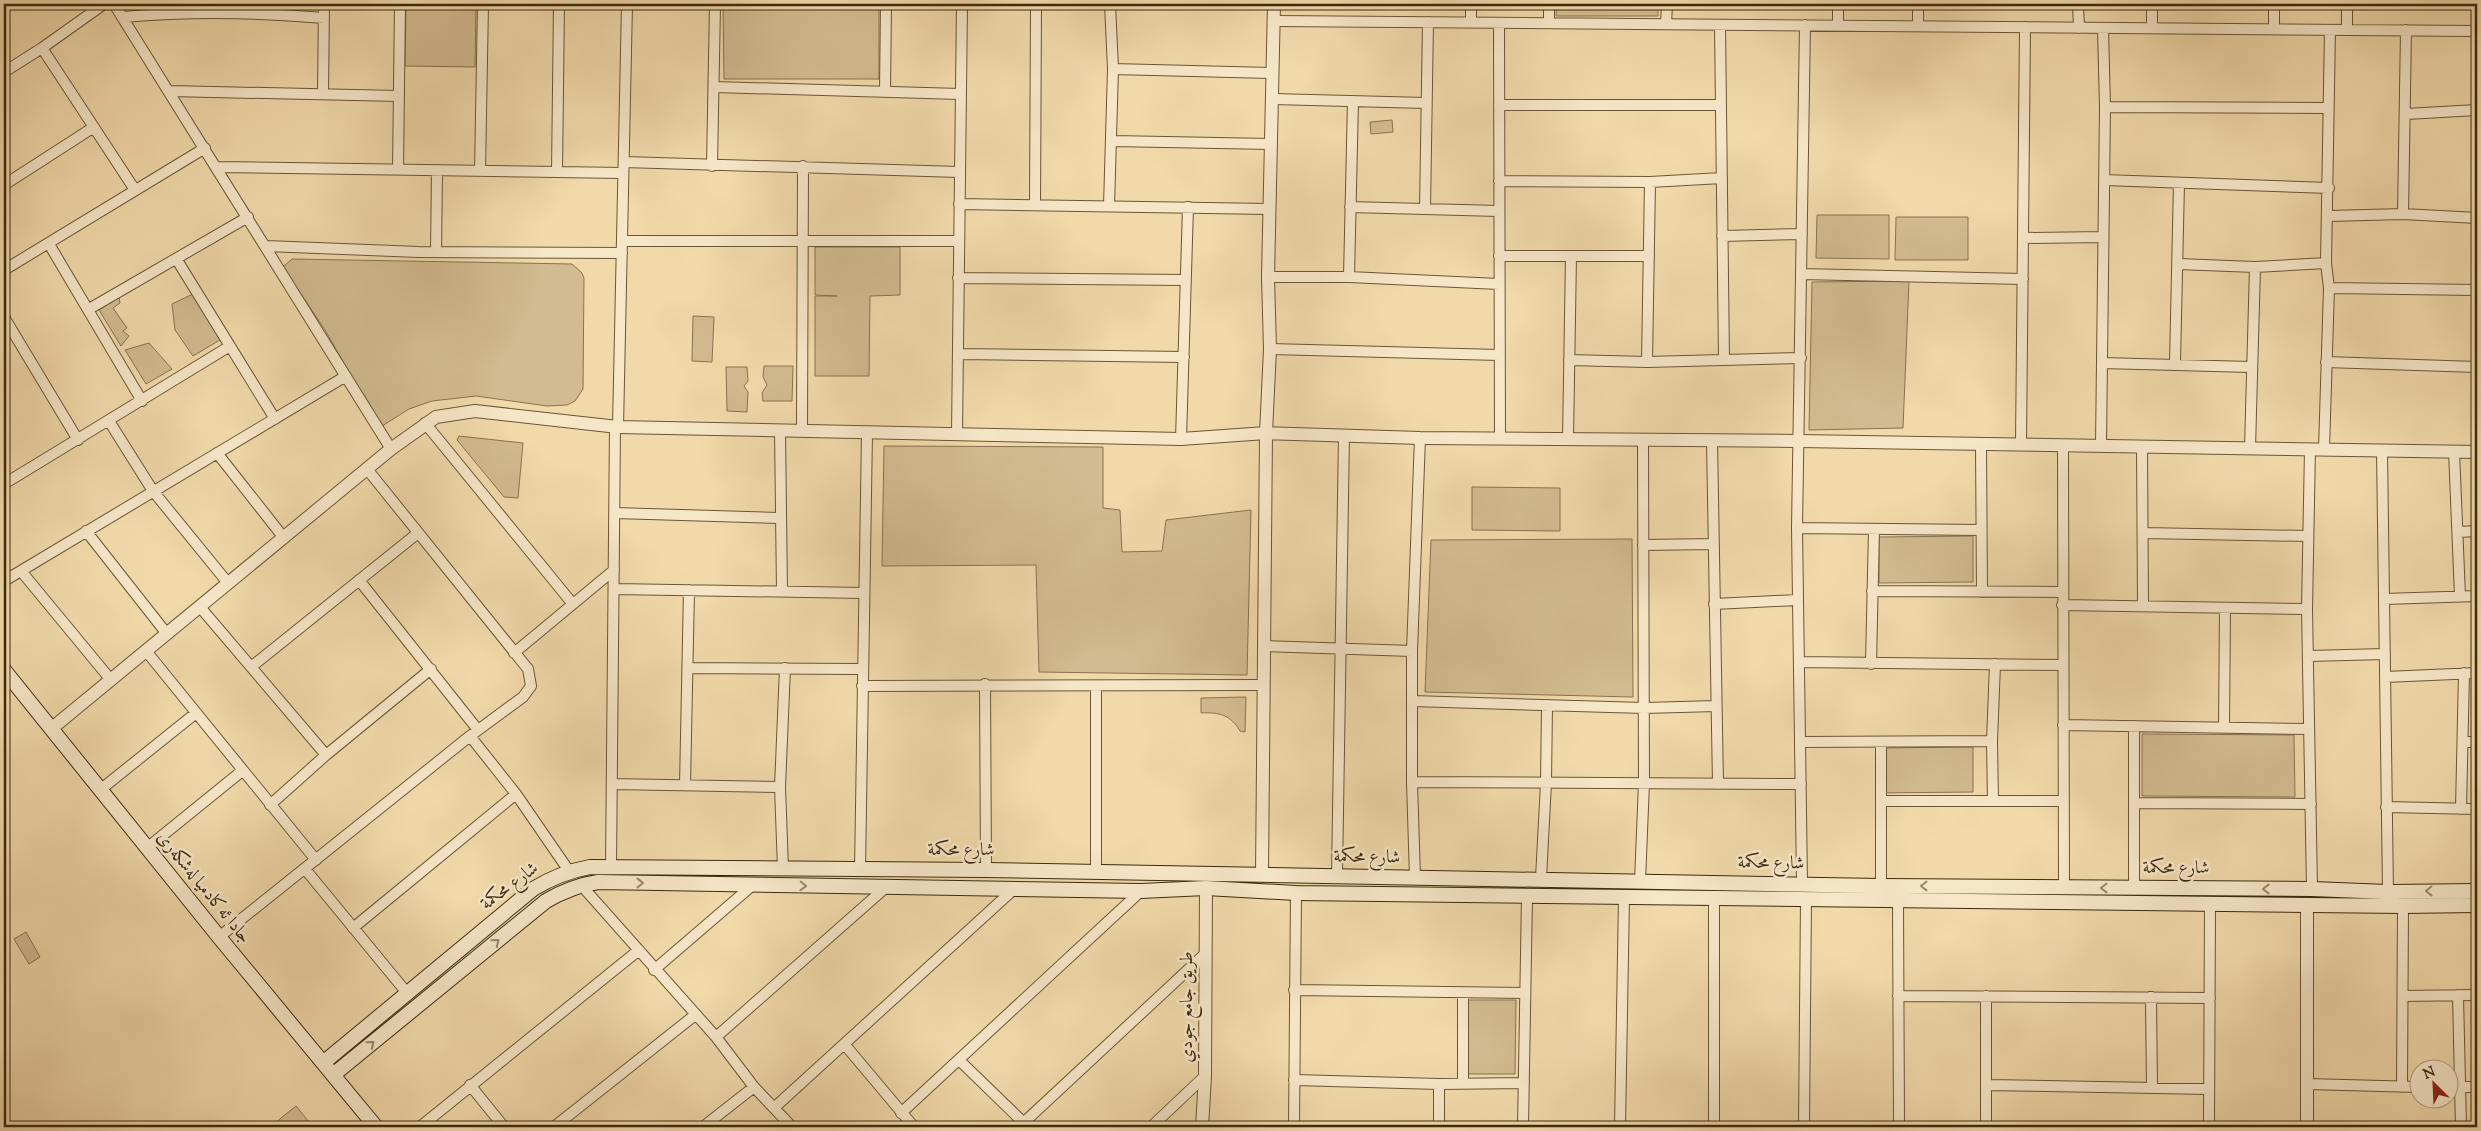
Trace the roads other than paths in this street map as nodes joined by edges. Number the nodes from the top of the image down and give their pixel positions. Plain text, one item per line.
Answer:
1 (104, 4) edge
2 (114, 4) edge
3 (324, 4) edge
4 (400, 4) edge
5 (483, 4) edge
6 (559, 4) edge
7 (627, 4) edge
8 (715, 4) edge
9 (886, 4) edge
10 (962, 4) edge
11 (1036, 4) edge
12 (1110, 4) edge
13 (1274, 4) edge
14 (1471, 4) edge
15 (1549, 4) edge
16 (1667, 4) edge
17 (1838, 4) edge
18 (1918, 4) edge
19 (2078, 4) edge
20 (2152, 4) edge
21 (2274, 4) edge
22 (2347, 4) edge
23 (179, 8) edge
24 (259, 8) edge
25 (123, 17) junction
26 (324, 18) junction
27 (1274, 21) junction
28 (1428, 22) junction
29 (1470, 23) junction
30 (1499, 23) junction
31 (1549, 23) junction
32 (1666, 24) junction
33 (1720, 25) junction
34 (1805, 25) junction
35 (1838, 26) junction
36 (1918, 26) junction
37 (2025, 27) junction
38 (2079, 28) junction
39 (2103, 28) junction
40 (2152, 28) junction
41 (2274, 30) junction
42 (2330, 30) junction
43 (2347, 30) junction
44 (2406, 30) junction
45 (2477, 31) edge
46 (42, 48) junction
47 (1113, 69) junction
48 (4, 72) edge
49 (1271, 73) junction
50 (714, 87) junction
51 (169, 91) junction
52 (885, 92) junction
53 (322, 94) junction
54 (960, 94) junction
55 (399, 96) junction
56 (1272, 99) junction
57 (1353, 100) junction
58 (1426, 103) junction
59 (1499, 105) junction
60 (1721, 105) junction
61 (2105, 107) junction
62 (2327, 108) junction
63 (2477, 110) edge
64 (2406, 114) junction
65 (94, 127) junction
66 (1112, 141) junction
67 (1271, 144) junction
68 (205, 148) junction
69 (624, 162) junction
70 (712, 166) junction
71 (803, 166) junction
72 (216, 167) junction
73 (398, 170) junction
74 (437, 170) junction
75 (480, 171) junction
76 (557, 172) junction
77 (959, 172) junction
78 (623, 174) junction
79 (1722, 178) junction
80 (2104, 180) junction
81 (5, 181) edge
82 (1499, 181) junction
83 (1650, 182) junction
84 (2179, 183) junction
85 (2329, 188) junction
86 (136, 190) junction
87 (959, 204) junction
88 (1035, 205) junction
89 (1110, 206) junction
90 (1188, 207) junction
91 (1350, 207) junction
92 (1270, 209) junction
93 (1425, 209) junction
94 (1499, 211) junction
95 (2403, 214) junction
96 (2328, 216) junction
97 (248, 217) junction
98 (2477, 218) edge
99 (1802, 234) junction
100 (1722, 236) junction
101 (2102, 237) junction
102 (2023, 238) junction
103 (622, 241) junction
104 (802, 241) junction
105 (959, 241) junction
106 (49, 244) junction
107 (266, 246) junction
108 (436, 252) junction
109 (622, 253) junction
110 (1499, 256) junction
111 (1570, 256) junction
112 (1649, 256) junction
113 (177, 260) junction
114 (2326, 263) junction
115 (2178, 264) junction
116 (2255, 267) junction
117 (4, 270) edge
118 (1801, 274) junction
119 (1268, 277) junction
120 (1349, 277) junction
121 (958, 278) junction
122 (1186, 280) junction
123 (2023, 280) junction
124 (1499, 284) junction
125 (2329, 288) junction
126 (2477, 290) edge
127 (89, 310) junction
128 (4, 317) edge
129 (230, 346) junction
130 (1270, 349) junction
131 (958, 354) junction
132 (1499, 355) junction
133 (1184, 357) junction
134 (1801, 358) junction
135 (1569, 360) junction
136 (1724, 360) junction
137 (1647, 362) junction
138 (2326, 362) junction
139 (2102, 363) junction
140 (2175, 364) junction
141 (2251, 367) junction
142 (2477, 367) edge
143 (346, 376) junction
144 (142, 401) junction
145 (275, 418) junction
146 (109, 421) junction
147 (425, 423) junction
148 (617, 427) junction
149 (780, 430) junction
150 (802, 431) junction
151 (867, 432) junction
152 (1266, 433) junction
153 (957, 434) junction
154 (1344, 435) junction
155 (1420, 438) junction
156 (1181, 439) junction
157 (1500, 439) junction
158 (1568, 439) junction
159 (78, 440) junction
160 (1643, 440) junction
161 (1712, 440) junction
162 (1799, 441) junction
163 (1981, 444) junction
164 (2021, 444) junction
165 (2063, 445) junction
166 (2100, 446) junction
167 (2142, 446) junction
168 (2250, 448) junction
169 (392, 449) junction
170 (2310, 449) junction
171 (2324, 449) junction
172 (2382, 450) junction
173 (2454, 451) junction
174 (2477, 452) edge
175 (217, 453) junction
176 (366, 470) junction
177 (4, 484) edge
178 (153, 491) junction
179 (615, 513) junction
180 (779, 518) junction
181 (1797, 528) junction
182 (1874, 529) junction
183 (1982, 530) junction
184 (86, 531) junction
185 (2477, 531) edge
186 (2458, 532) junction
187 (418, 533) junction
188 (2143, 533) junction
189 (2307, 536) junction
190 (284, 538) junction
191 (1713, 544) junction
192 (1643, 545) junction
193 (614, 570) junction
194 (21, 571) junction
195 (4, 580) edge
196 (359, 580) junction
197 (228, 584) junction
198 (614, 589) junction
199 (690, 590) junction
200 (1872, 590) junction
201 (782, 592) junction
202 (1982, 592) junction
203 (2062, 592) junction
204 (864, 593) junction
205 (2460, 596) junction
206 (2477, 596) edge
207 (2384, 599) junction
208 (1798, 600) junction
209 (572, 603) junction
210 (1714, 604) junction
211 (2062, 605) junction
212 (2143, 606) junction
213 (200, 607) junction
214 (2225, 608) junction
215 (2307, 609) junction
216 (167, 634) junction
217 (1264, 646) junction
218 (1342, 649) junction
219 (146, 651) junction
220 (1412, 651) junction
221 (514, 653) junction
222 (2385, 654) junction
223 (2308, 656) junction
224 (1799, 662) junction
225 (1871, 664) junction
226 (1995, 664) junction
227 (2063, 665) junction
228 (251, 667) junction
229 (688, 668) junction
230 (785, 668) junction
231 (863, 669) junction
232 (4, 670) edge
233 (432, 670) junction
234 (2477, 673) edge
235 (2464, 674) junction
236 (2385, 677) junction
237 (111, 680) junction
238 (985, 684) junction
239 (1264, 685) junction
240 (862, 686) junction
241 (1096, 686) junction
242 (1412, 701) junction
243 (1546, 705) junction
244 (1716, 706) junction
245 (1644, 708) junction
246 (196, 713) junction
247 (2063, 725) junction
248 (2134, 726) junction
249 (2224, 728) junction
250 (51, 729) junction
251 (2309, 729) junction
252 (474, 733) junction
253 (1992, 741) junction
254 (1800, 742) junction
255 (1881, 742) junction
256 (2464, 742) junction
257 (2477, 742) edge
258 (326, 756) junction
259 (242, 771) junction
260 (1412, 782) junction
261 (1546, 783) junction
262 (612, 784) junction
263 (1644, 784) junction
264 (1718, 784) junction
265 (1801, 784) junction
266 (685, 785) junction
267 (780, 787) junction
268 (100, 790) junction
269 (516, 794) junction
270 (1882, 801) junction
271 (1994, 801) junction
272 (2064, 801) junction
273 (2134, 803) junction
274 (2311, 804) junction
275 (270, 805) junction
276 (2386, 807) junction
277 (2461, 809) junction
278 (2477, 809) edge
279 (147, 848) junction
280 (316, 860) junction
281 (610, 867) junction
282 (305, 869) junction
283 (783, 869) junction
284 (860, 870) junction
285 (920, 870) junction
286 (986, 870) junction
287 (569, 871) junction
288 (1096, 872) junction
289 (1262, 874) junction
290 (1336, 876) junction
291 (1415, 878) junction
292 (1541, 878) junction
293 (1640, 881) junction
294 (1802, 883) junction
295 (754, 884) junction
296 (581, 885) junction
297 (1881, 886) junction
298 (1987, 886) junction
299 (2064, 887) junction
300 (1206, 888) junction
301 (2134, 888) junction
302 (884, 889) junction
303 (920, 889) junction
304 (2312, 889) junction
305 (1013, 890) junction
306 (1141, 891) junction
307 (2477, 891) edge
308 (2388, 892) junction
309 (1296, 893) junction
310 (1960, 893) junction
311 (1527, 896) junction
312 (1624, 897) junction
313 (1714, 898) junction
314 (1806, 899) junction
315 (1898, 900) junction
316 (1988, 901) junction
317 (2210, 904) junction
318 (2307, 904) junction
319 (2477, 905) edge
320 (2403, 906) junction
321 (353, 928) junction
322 (219, 937) junction
323 (638, 950) junction
324 (1205, 954) junction
325 (654, 970) junction
326 (1294, 990) junction
327 (1463, 993) junction
328 (1525, 993) junction
329 (407, 994) junction
330 (2458, 995) junction
331 (1898, 996) junction
332 (1986, 996) junction
333 (2403, 996) junction
334 (2477, 996) edge
335 (2151, 998) junction
336 (2210, 998) junction
337 (696, 1015) junction
338 (716, 1037) junction
339 (845, 1045) junction
340 (959, 1060) junction
341 (322, 1063) junction
342 (333, 1075) junction
343 (1205, 1076) junction
344 (1294, 1080) junction
345 (1524, 1083) junction
346 (1439, 1084) junction
347 (1463, 1084) junction
348 (2307, 1084) junction
349 (470, 1085) junction
350 (1986, 1085) junction
351 (2402, 1086) junction
352 (2408, 1086) edge
353 (754, 1087) junction
354 (2461, 1087) junction
355 (2477, 1087) edge
356 (2152, 1088) junction
357 (2209, 1089) junction
358 (775, 1107) junction
359 (901, 1114) junction
360 (1021, 1125) edge
361 (376, 1127) edge
362 (420, 1127) edge
363 (504, 1127) edge
364 (554, 1127) edge
365 (703, 1127) edge
366 (792, 1127) edge
367 (914, 1127) edge
368 (1151, 1127) edge
369 (1202, 1127) edge
370 (1294, 1127) edge
371 (1439, 1127) edge
372 (1523, 1127) edge
373 (1620, 1127) edge
374 (1714, 1127) edge
375 (1804, 1127) edge
376 (1899, 1127) edge
377 (1986, 1127) edge
378 (2209, 1127) edge
379 (2307, 1127) edge
380 (2461, 1127) edge

1 - 46 street
2 - 25 street
3 - 26 street
4 - 55 street
5 - 75 street
6 - 76 street
7 - 69 street
8 - 50 street
9 - 52 street
10 - 54 street
11 - 88 street
12 - 47 street
13 - 27 street
14 - 29 street
15 - 31 street
16 - 32 street
17 - 35 street
18 - 36 street
19 - 38 street
20 - 40 street
21 - 41 street
22 - 43 street
23 - 24 street
23 - 25 street
24 - 26 street
25 - 51 street
26 - 53 street
27 - 28 street
27 - 49 street
28 - 29 street
28 - 58 street
29 - 30 street
30 - 31 street
30 - 59 street
31 - 32 street
32 - 33 street
33 - 34 street
33 - 60 street
34 - 35 street
34 - 99 street
35 - 36 street
36 - 37 street
37 - 38 street
37 - 102 street
38 - 39 street
39 - 40 street
39 - 61 street
40 - 41 street
41 - 42 street
42 - 43 street
42 - 62 street
43 - 44 street
44 - 45 street
44 - 64 street
46 - 48 street
46 - 65 street
47 - 49 street
47 - 66 street
49 - 56 street
50 - 52 street
50 - 70 street
51 - 53 street
51 - 68 street
52 - 54 street
53 - 55 street
54 - 77 street
55 - 73 street
56 - 57 street
56 - 67 street
57 - 58 street
57 - 91 street
58 - 93 street
59 - 60 street
59 - 82 street
60 - 79 street
61 - 62 street
61 - 80 street
62 - 85 street
63 - 64 street
64 - 95 street
65 - 81 street
65 - 86 street
66 - 67 street
66 - 89 street
67 - 92 street
68 - 72 street
68 - 86 street
69 - 70 street
69 - 78 street
70 - 71 street
71 - 77 street
71 - 104 street
72 - 73 street
72 - 97 street
73 - 74 street
74 - 75 street
74 - 108 street
75 - 76 street
76 - 78 street
77 - 87 street
78 - 103 street
79 - 83 street
79 - 100 street
80 - 84 street
80 - 101 street
82 - 83 street
82 - 94 street
83 - 112 street
84 - 85 street
84 - 115 street
85 - 96 street
86 - 106 street
87 - 88 street
87 - 105 street
88 - 89 street
89 - 90 street
90 - 92 street
90 - 122 street
91 - 93 street
91 - 120 street
92 - 119 street
93 - 94 street
94 - 110 street
95 - 96 street
95 - 98 street
96 - 114 street
97 - 107 street
97 - 113 street
99 - 100 street
99 - 118 street
100 - 136 street
101 - 102 street
101 - 139 street
102 - 123 street
103 - 104 street
103 - 109 street
104 - 105 street
104 - 150 street
105 - 121 street
106 - 117 street
106 - 127 street
107 - 108 street
107 - 143 street
108 - 109 street
109 - 148 street
110 - 111 street
110 - 124 street
111 - 112 street
111 - 135 street
112 - 137 street
113 - 127 street
113 - 129 street
114 - 116 street
114 - 125 street
115 - 116 street
115 - 140 street
116 - 141 street
118 - 123 street
118 - 134 street
119 - 120 street
119 - 130 street
120 - 124 street
121 - 122 street
121 - 131 street
122 - 133 street
123 - 164 street
124 - 132 street
125 - 126 street
125 - 138 street
127 - 144 street
128 - 159 street
129 - 144 street
129 - 145 street
130 - 132 street
130 - 152 street
131 - 133 street
131 - 153 street
132 - 157 street
133 - 156 street
134 - 136 street
134 - 162 street
135 - 137 street
135 - 158 street
136 - 137 street
138 - 142 street
138 - 171 street
139 - 140 street
139 - 166 street
140 - 141 street
141 - 168 street
143 - 145 street
143 - 169 street
144 - 146 street
145 - 175 street
146 - 159 street
146 - 178 street
147 - 148 street
147 - 169 street
147 - 209 street
148 - 149 street
148 - 179 street
149 - 150 street
149 - 180 street
150 - 151 street
151 - 153 street
151 - 204 street
152 - 154 street
152 - 156 street
152 - 217 street
153 - 156 street
154 - 155 street
154 - 218 street
155 - 157 street
155 - 220 street
157 - 158 street
158 - 160 street
159 - 177 street
160 - 161 street
160 - 192 street
161 - 162 street
161 - 191 street
162 - 163 street
162 - 181 street
163 - 164 street
163 - 183 street
164 - 165 street
165 - 166 street
165 - 203 street
166 - 167 street
167 - 168 street
167 - 188 street
168 - 170 street
169 - 176 street
170 - 171 street
170 - 189 street
171 - 172 street
172 - 173 street
172 - 207 street
173 - 174 street
173 - 186 street
175 - 178 street
175 - 190 street
176 - 187 street
176 - 190 street
178 - 184 street
178 - 197 street
179 - 180 street
179 - 193 street
180 - 201 street
181 - 182 street
181 - 208 street
182 - 183 street
182 - 200 street
183 - 202 street
184 - 194 street
184 - 216 street
185 - 186 street
186 - 205 street
187 - 196 street
187 - 221 street
188 - 189 street
188 - 212 street
189 - 215 street
190 - 197 street
191 - 192 street
191 - 210 street
192 - 245 street
193 - 198 street
193 - 209 street
194 - 195 street
194 - 237 street
196 - 228 street
196 - 233 street
197 - 213 street
198 - 199 street
198 - 262 street
199 - 201 street
199 - 229 street
200 - 202 street
200 - 225 street
201 - 204 street
202 - 203 street
203 - 211 street
204 - 231 street
205 - 206 street
205 - 207 street
207 - 222 street
208 - 210 street
208 - 224 street
209 - 221 street
210 - 244 street
211 - 212 street
211 - 227 street
212 - 214 street
213 - 216 street
213 - 228 street
214 - 215 street
214 - 249 street
215 - 223 street
216 - 219 street
217 - 218 street
217 - 239 street
218 - 220 street
218 - 290 street
219 - 237 street
219 - 246 street
220 - 242 street
221 - 252 street
222 - 223 street
222 - 236 street
223 - 251 street
224 - 225 street
224 - 254 street
225 - 226 street
226 - 227 street
226 - 253 street
227 - 247 street
228 - 258 street
229 - 230 street
229 - 266 street
230 - 231 street
230 - 267 street
231 - 240 street
232 - 250 main road, جادا ئه‌كادميا له‌شكه‌رى
233 - 252 street
233 - 258 street
234 - 235 street
235 - 236 street
235 - 256 street
236 - 276 street
237 - 250 street
238 - 240 street
238 - 241 street
238 - 286 street
239 - 241 street
239 - 289 street
240 - 284 street
241 - 288 street
242 - 243 street
242 - 260 street
243 - 245 street
243 - 261 street
244 - 245 street
244 - 264 street
245 - 263 street
246 - 259 street
246 - 268 street
247 - 248 street
247 - 272 street
248 - 249 street
248 - 273 street
249 - 251 street
250 - 268 main road, جادا ئه‌كادميا له‌شكه‌رى
251 - 274 street
252 - 269 street
252 - 280 street
253 - 255 street
253 - 271 street
254 - 255 street
254 - 265 street
255 - 270 street
256 - 257 street
256 - 277 street
258 - 275 street
259 - 275 street
259 - 279 street
260 - 261 street
260 - 291 street
261 - 263 street
261 - 292 street
262 - 266 street
262 - 281 street
263 - 264 street
263 - 293 street
264 - 265 street
265 - 294 street
266 - 267 street
267 - 283 street
268 - 279 main road, جادا ئه‌كادميا له‌شكه‌رى
269 - 287 street
269 - 321 street
270 - 271 street
270 - 297 street
271 - 272 street
272 - 299 street
273 - 274 street
273 - 301 street
274 - 304 street
275 - 280 street
276 - 277 street
276 - 308 street
277 - 278 street
279 - 322 main road, جادا ئه‌كادميا له‌شكه‌رى
280 - 282 street
281 - 283 main road, شارع محكمة
281 - 287 main road, شارع محكمة
282 - 321 street
282 - 322 street
283 - 284 main road, شارع محكمة
284 - 285 main road, شارع محكمة
285 - 286 main road, شارع محكمة
285 - 303 main road
286 - 288 main road, شارع محكمة
287 - 329 main road, شارع محكمة
288 - 289 main road, شارع محكمة
289 - 290 main road, شارع محكمة
290 - 291 main road, شارع محكمة
291 - 292 main road, شارع محكمة
292 - 293 main road, شارع محكمة
293 - 294 main road, شارع محكمة
294 - 297 main road, شارع محكمة
296 -> 295 main road, شارع محكمة
295 -> 302 main road, شارع محكمة
295 - 325 street
296 - 323 street
342 -> 296 main road, شارع محكمة
310 -> 297 main road, شارع محكمة
298 - 299 main road, شارع محكمة
298 - 310 main road, شارع محكمة
298 - 316 main road
301 -> 299 main road, شارع محكمة
300 - 306 main road, شارع محكمة
300 - 309 main road, شارع محكمة
300 - 324 street, طريق جامع جودي
304 -> 301 main road, شارع محكمة
302 - 303 main road, شارع محكمة
302 - 338 street
303 - 305 main road, شارع محكمة
304 - 308 main road, شارع محكمة
305 - 306 main road, شارع محكمة
305 - 339 street
306 - 340 street
307 -> 308 main road, شارع محكمة
309 - 311 main road, شارع محكمة
309 - 326 street
310 - 315 main road, شارع محكمة
310 - 316 main road, شارع محكمة
311 - 312 main road, شارع محكمة
311 - 328 street
312 - 313 main road, شارع محكمة
312 - 373 street
313 - 314 main road, شارع محكمة
313 - 374 street
314 - 315 main road, شارع محكمة
314 - 375 street
315 - 331 street
316 - 317 main road, شارع محكمة
317 - 318 main road, شارع محكمة
317 - 336 street
318 - 320 main road, شارع محكمة
318 - 348 street
319 - 320 main road, شارع محكمة
320 - 333 street
321 - 329 street
322 - 341 main road, جادا ئه‌كادميا له‌شكه‌رى
323 - 325 street
323 - 349 street
324 - 343 street, طريق جامع جودي
324 - 360 street
325 - 337 street
326 - 327 street
326 - 344 street
327 - 328 street
327 - 347 street
328 - 345 street
329 - 341 main road, شارع محكمة
330 - 333 street
330 - 334 street
330 - 354 street
331 - 332 street
331 - 376 street
332 - 335 street
332 - 350 street
333 - 351 street
335 - 336 street
335 - 356 street
336 - 357 street
337 - 338 street
337 - 364 street
338 - 353 street
339 - 358 street
339 - 359 street
340 - 359 street
340 - 360 street
341 - 342 main road, جادا ئه‌كادميا له‌شكه‌رى
342 - 361 main road, جادا ئه‌كادميا له‌شكه‌رى
343 - 368 street
343 - 369 street, طريق جامع جودي
344 - 346 street
344 - 370 street
345 - 347 street
345 - 372 street
346 - 347 street
346 - 371 street
348 - 351 street
348 - 379 street
349 - 362 street
349 - 363 street
350 - 356 street
350 - 377 street
351 - 352 street
353 - 358 street
353 - 365 street
354 - 355 street
354 - 380 street
356 - 357 street
357 - 378 street
358 - 366 street
359 - 367 street

